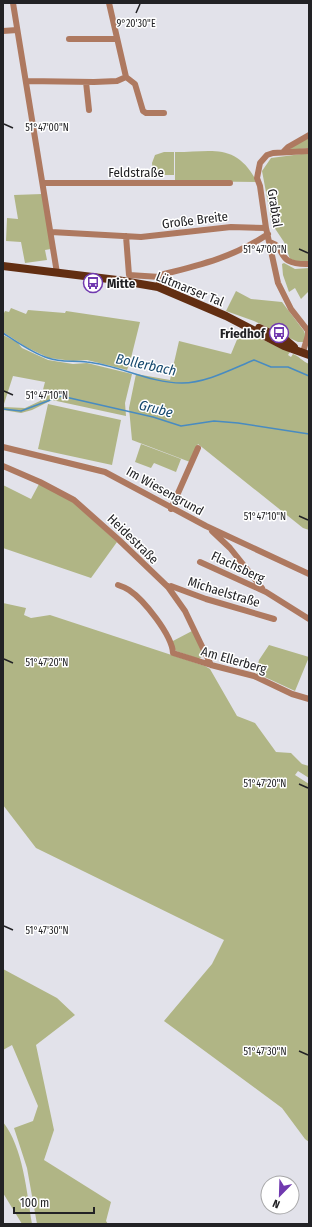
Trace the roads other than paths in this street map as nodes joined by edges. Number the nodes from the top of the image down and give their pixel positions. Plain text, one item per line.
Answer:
1 (12, 3) edge
2 (109, 3) edge
3 (17, 30) junction
4 (3, 31) edge
5 (69, 39) dead end
6 (117, 39) junction
7 (126, 77) junction
8 (26, 80) junction
9 (86, 82) junction
10 (89, 110) dead end
11 (164, 113) dead end
12 (309, 135) edge
13 (309, 151) edge
14 (283, 152) junction
15 (43, 183) junction
16 (230, 183) dead end
17 (267, 231) junction
18 (51, 232) junction
19 (126, 236) junction
20 (270, 242) junction
21 (309, 264) edge
22 (3, 266) edge
23 (57, 273) junction
24 (160, 277) junction
25 (158, 287) junction
26 (308, 331) edge
27 (303, 353) edge
28 (3, 447) edge
29 (198, 448) dead end
30 (3, 466) edge
31 (171, 509) junction
32 (206, 526) junction
33 (200, 562) dead end
34 (309, 574) edge
35 (118, 585) dead end
36 (168, 587) junction
37 (266, 592) junction
38 (274, 619) dead end
39 (309, 619) edge
40 (211, 665) junction
41 (309, 699) edge

1 - 3 street
2 - 6 street
3 - 4 street
3 - 8 street
5 - 6 street
6 - 7 street
7 - 9 street
7 - 11 street
8 - 9 street
8 - 15 street
9 - 10 street
12 - 14 street, Grabtal
13 - 14 street
14 - 17 street, Grabtal
15 - 16 street, Feldstraße
15 - 18 street
17 - 19 street, Große Breite
17 - 20 street, Grabtal
17 - 24 street
18 - 19 street, Große Breite
18 - 23 street
19 - 24 street
20 - 21 street
20 - 26 street, Grabtal
22 - 23 main road, Lütmarser Tal
23 - 25 main road, Lütmarser Tal
24 - 25 street
25 - 27 main road, Lütmarser Tal
26 - 27 street, Grabtal
28 - 31 street, Im Wiesengrund
29 - 31 street
30 - 36 street, Heidestraße
31 - 32 street, Im Wiesengrund
32 - 34 street, Im Wiesengrund
32 - 37 street, Flachsberg
33 - 37 street, Flachsberg
35 - 40 street, Am Ellerberg
36 - 38 street, Michaelstraße
36 - 40 street, Heidestraße
37 - 39 street, Flachsberg
40 - 41 street, Am Ellerberg

